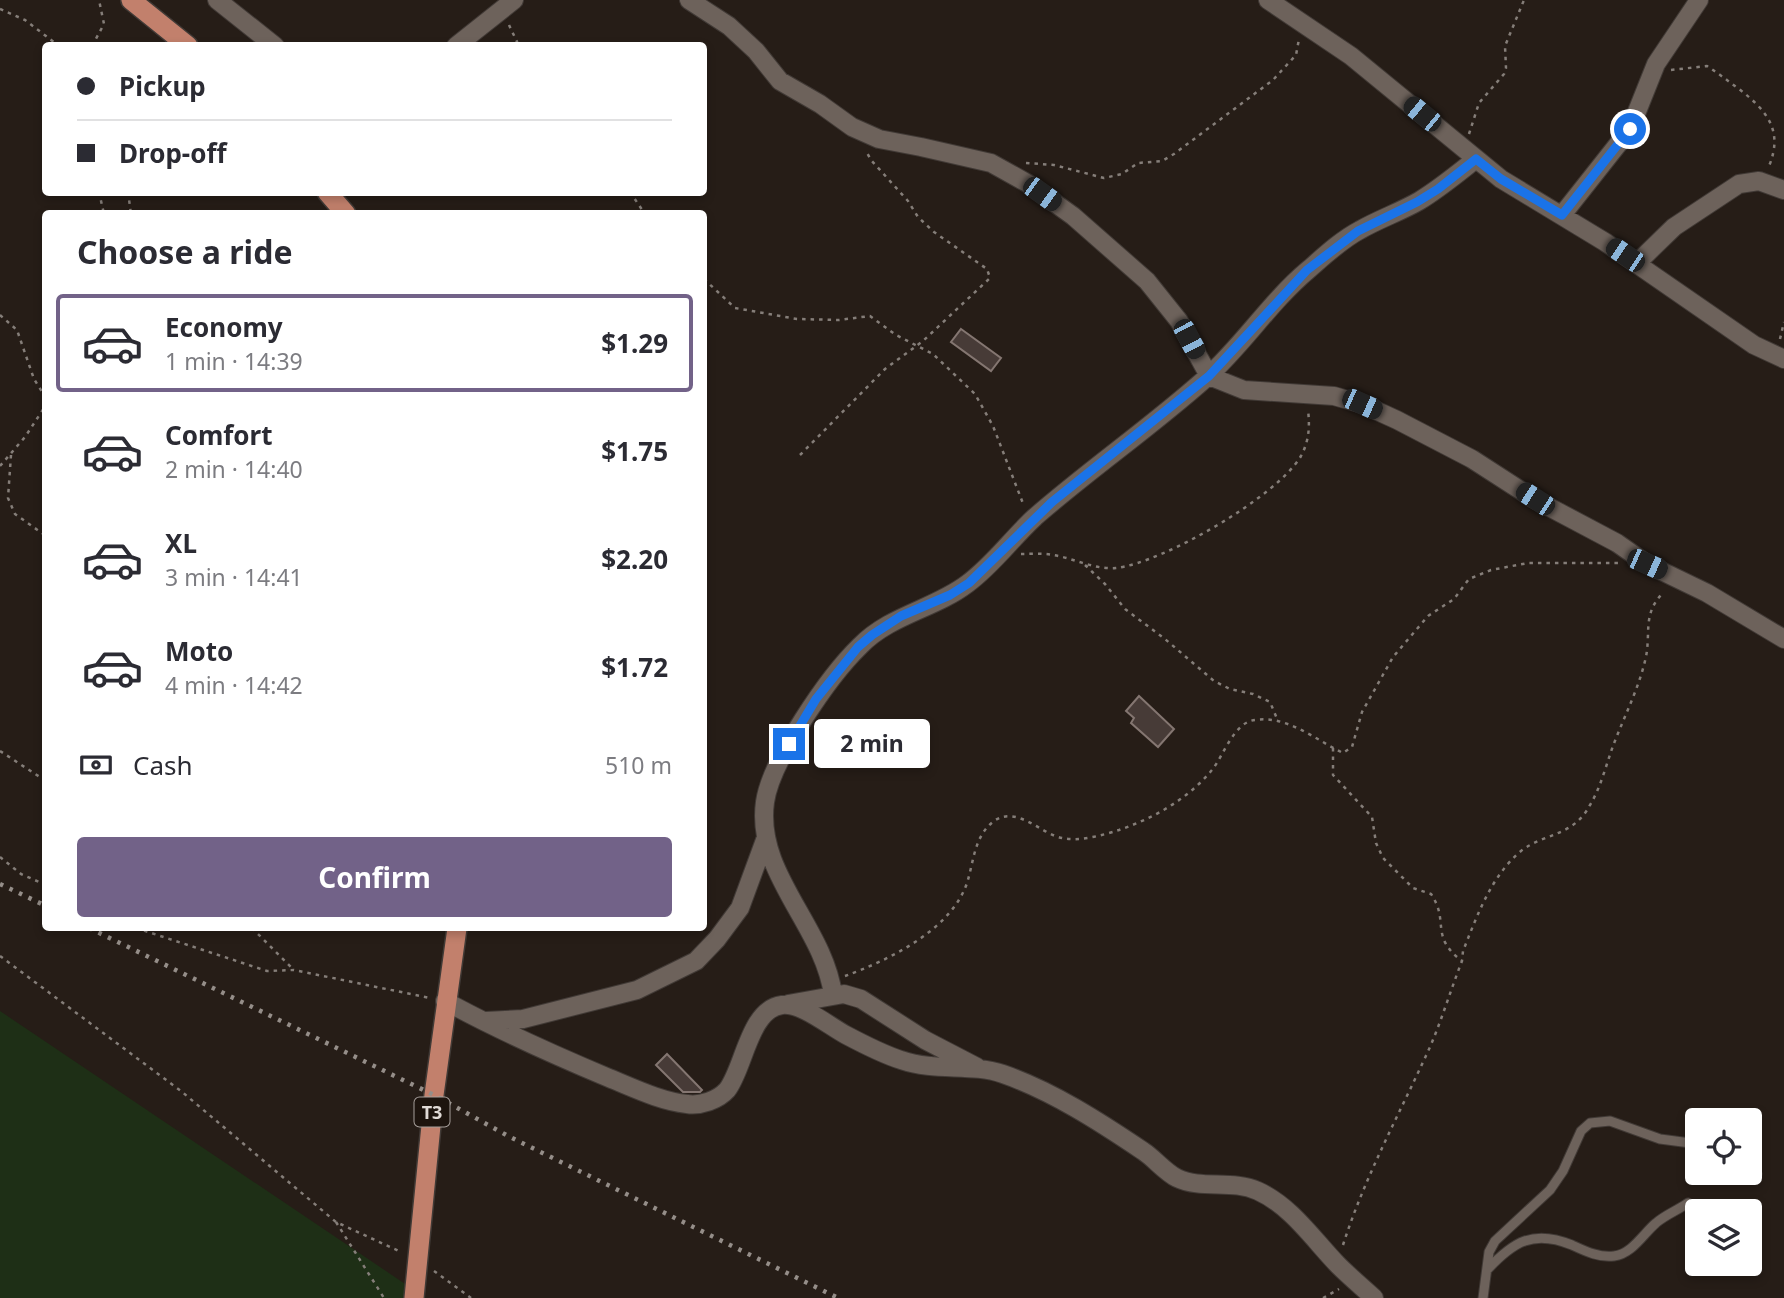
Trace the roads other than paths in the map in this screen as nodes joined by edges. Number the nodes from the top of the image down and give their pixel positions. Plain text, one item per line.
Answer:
1 (217, 0) edge
2 (689, 0) edge
3 (1268, 0) edge
4 (1699, 0) edge
5 (140, 2) edge
6 (510, 4) edge
7 (184, 42) edge
8 (270, 42) edge
9 (461, 42) edge
10 (1470, 154) junction
11 (1784, 190) edge
12 (330, 196) edge
13 (343, 210) edge
14 (1562, 215) junction
15 (1637, 264) junction
16 (1784, 359) edge
17 (1209, 376) junction
18 (1784, 639) edge
19 (765, 840) junction
20 (457, 931) edge
21 (833, 988) junction
22 (445, 1001) junction
23 (783, 1005) junction
24 (482, 1022) junction
25 (980, 1069) junction
26 (1685, 1142) edge
27 (1685, 1205) edge
28 (1485, 1272) junction
29 (414, 1298) edge
30 (1374, 1298) edge
31 (1483, 1298) edge

1 - 8 street
2 - 17 street
3 - 10 street
4 - 14 street
5 - 7 highway
6 - 9 street
10 - 14 street
10 - 17 street
11 - 15 street
12 - 13 highway
14 - 15 street
15 - 16 street
17 - 18 street
17 - 19 street
19 - 21 street
19 - 24 street
20 - 22 highway, T3
21 - 23 street
21 - 25 street
22 - 24 street
22 - 29 highway, T3
23 - 24 street
23 - 25 street
25 - 30 street
26 - 28 lane
27 - 28 lane
28 - 31 lane

